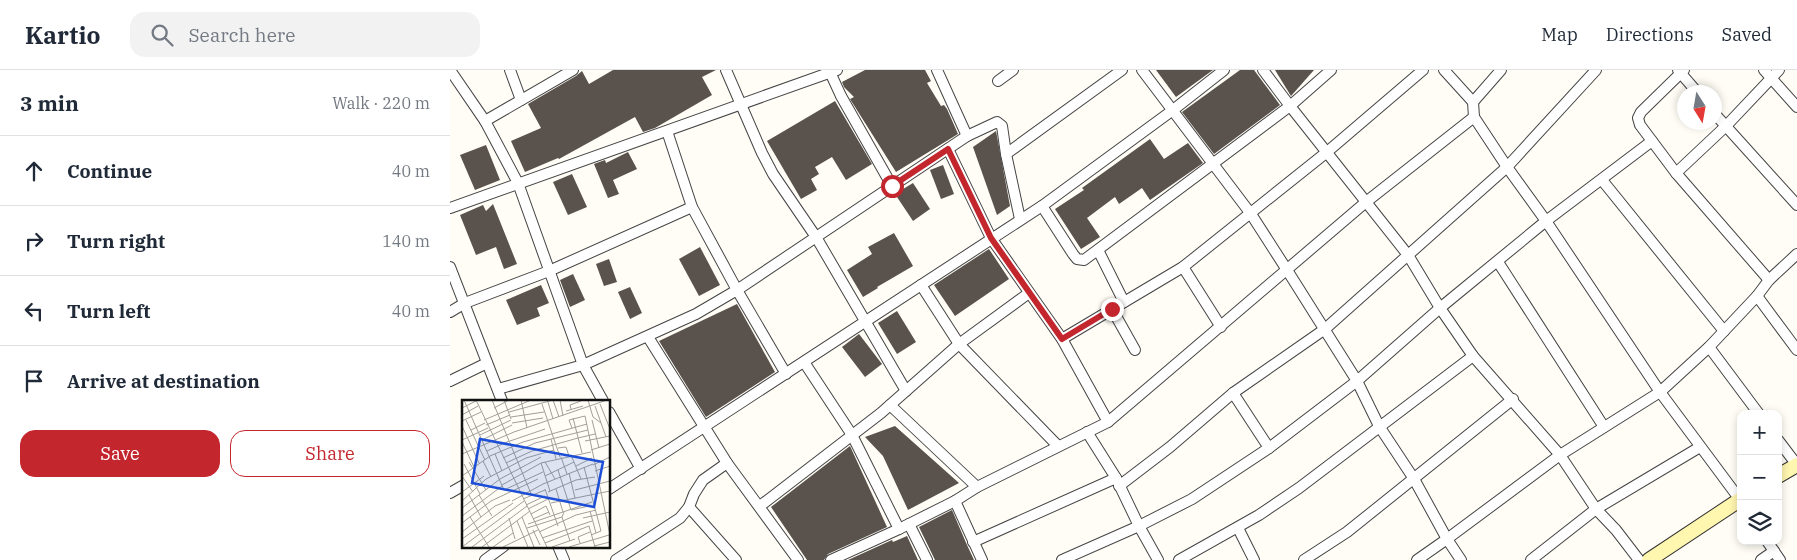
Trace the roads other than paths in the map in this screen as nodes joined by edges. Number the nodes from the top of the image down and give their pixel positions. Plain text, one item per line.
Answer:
1 (450, 70) edge
2 (510, 70) edge
3 (573, 70) edge
4 (726, 70) edge
5 (1013, 70) edge
6 (1122, 70) edge
7 (1142, 70) edge
8 (1224, 70) edge
9 (1264, 70) edge
10 (1331, 70) edge
11 (1423, 70) edge
12 (1444, 70) edge
13 (1501, 70) edge
14 (1596, 70) edge
15 (1764, 70) edge
16 (1779, 70) edge
17 (832, 71) edge
18 (1681, 71) edge
19 (941, 72) edge
20 (1771, 79) junction
21 (998, 81) dead end
22 (1692, 85) edge
23 (521, 100) junction
24 (1473, 102) junction
25 (740, 105) junction
26 (1290, 106) junction
27 (1797, 107) edge
28 (1173, 110) junction
29 (1474, 117) junction
30 (486, 121) junction
31 (1722, 122) edge
32 (1726, 126) junction
33 (667, 130) junction
34 (967, 136) junction
35 (1652, 141) junction
36 (948, 149) junction
37 (1327, 152) junction
38 (1006, 154) junction
39 (1212, 165) junction
40 (1507, 167) junction
41 (1676, 173) junction
42 (1602, 180) junction
43 (518, 183) junction
44 (892, 186) junction
45 (1366, 202) junction
46 (1797, 205) edge
47 (1042, 206) junction
48 (692, 207) junction
49 (450, 208) edge
50 (1250, 214) junction
51 (1020, 219) junction
52 (1546, 221) junction
53 (816, 237) junction
54 (991, 238) junction
55 (1098, 250) junction
56 (1797, 254) edge
57 (1408, 255) junction
58 (1498, 262) junction
59 (450, 267) edge
60 (1183, 267) junction
61 (1287, 270) junction
62 (549, 271) junction
63 (1769, 280) junction
64 (921, 285) junction
65 (736, 290) junction
66 (1029, 293) junction
67 (1758, 296) junction
68 (1124, 302) junction
69 (465, 303) junction
70 (1440, 308) junction
71 (1112, 309) junction
72 (450, 312) edge
73 (865, 322) junction
74 (1221, 327) junction
75 (1325, 329) junction
76 (1724, 331) junction
77 (648, 337) junction
78 (1062, 339) junction
79 (959, 344) junction
80 (1709, 346) junction
81 (1135, 350) dead end
82 (1797, 350) edge
83 (1473, 356) junction
84 (804, 362) junction
85 (487, 363) junction
86 (583, 366) junction
87 (786, 374) junction
88 (450, 381) edge
89 (1356, 381) junction
90 (498, 389) junction
91 (906, 391) junction
92 (1660, 392) junction
93 (1233, 393) junction
94 (1513, 399) junction
95 (502, 400) edge
96 (602, 400) edge
97 (890, 405) junction
98 (1756, 410) edge
99 (610, 414) edge
100 (1108, 422) junction
101 (1379, 426) junction
102 (705, 427) junction
103 (1604, 427) junction
104 (1087, 432) junction
105 (852, 435) junction
106 (1782, 445) edge
107 (1058, 446) junction
108 (1700, 447) junction
109 (1269, 448) junction
110 (1560, 455) junction
111 (727, 463) junction
112 (1797, 465) edge
113 (641, 469) junction
114 (1782, 474) edge
115 (1414, 479) junction
116 (1118, 482) junction
117 (977, 487) junction
118 (610, 488) edge
119 (1737, 496) edge
120 (955, 501) junction
121 (1737, 502) edge
122 (760, 506) junction
123 (689, 507) junction
124 (1596, 509) junction
125 (909, 524) junction
126 (1139, 526) junction
127 (1238, 528) junction
128 (899, 529) junction
129 (1448, 539) junction
130 (974, 542) junction
131 (1770, 545) edge
132 (501, 548) edge
133 (559, 548) edge
134 (1777, 556) edge
135 (1184, 559) edge
136 (485, 560) edge
137 (564, 560) edge
138 (616, 560) edge
139 (736, 560) edge
140 (798, 560) edge
141 (831, 560) edge
142 (927, 560) edge
143 (982, 560) edge
144 (1062, 560) edge
145 (1158, 560) edge
146 (1254, 560) edge
147 (1304, 560) edge
148 (1416, 560) edge
149 (1461, 560) edge
150 (1531, 560) edge
151 (1639, 560) edge
152 (1649, 560) edge
153 (1761, 560) edge

1 - 30 street
2 - 23 street
3 - 23 street
4 - 25 street
5 - 21 street
6 - 38 street
7 - 28 street
8 - 28 street
9 - 26 street
10 - 26 street
11 - 37 street
12 - 24 street
13 - 24 street
14 - 40 street
15 - 20 street
16 - 20 street
17 - 25 street
17 - 44 street
18 - 22 street
18 - 35 street
19 - 34 street
20 - 27 street
20 - 32 street
23 - 30 street
24 - 29 street
25 - 33 street
25 - 53 street
26 - 37 street
26 - 39 street
28 - 39 street
28 - 47 street
29 - 40 street
29 - 45 street
30 - 43 street
31 - 32 street
32 - 41 street
32 - 46 street
33 - 43 street
33 - 48 street
34 - 36 street
34 - 38 street
35 - 41 street
35 - 42 street
36 - 44 street
36 - 54 street
37 - 45 street
37 - 50 street
38 - 51 street
39 - 50 street
39 - 55 street
40 - 52 street
40 - 57 street
41 - 63 street
42 - 52 street
42 - 76 street
43 - 49 street
43 - 62 street
44 - 53 street
45 - 57 street
45 - 61 street
47 - 51 street
47 - 55 street
48 - 62 street
48 - 65 street
50 - 60 street
50 - 61 street
51 - 54 street
52 - 58 street
52 - 92 street
53 - 65 street
53 - 73 street
54 - 64 street
54 - 66 street
55 - 68 street
56 - 63 street
57 - 70 street
57 - 75 street
58 - 70 street
58 - 103 street
59 - 69 street
60 - 68 street
60 - 74 street
61 - 74 street
61 - 75 street
62 - 69 street
62 - 86 street
63 - 67 street
64 - 73 street
64 - 79 street
65 - 77 street
65 - 87 street
66 - 78 street
66 - 79 street
67 - 76 street
67 - 82 street
68 - 71 street
69 - 72 street
69 - 85 street
70 - 83 street
70 - 89 street
71 - 78 street
71 - 81 street
73 - 84 street
73 - 91 street
74 - 100 street
75 - 89 street
75 - 93 street
76 - 80 street
77 - 86 street
77 - 102 street
78 - 100 street
79 - 91 street
79 - 107 street
80 - 92 street
80 - 98 street
83 - 94 street
83 - 101 street
84 - 87 street
84 - 105 street
85 - 88 street
85 - 90 street
86 - 90 street
86 - 96 street
87 - 102 street
89 - 101 street
89 - 109 street
90 - 95 street
91 - 97 street
92 - 103 street
92 - 108 street
93 - 109 street
93 - 116 street
94 - 110 street
94 - 115 street
97 - 105 street
97 - 117 street
99 - 113 street
100 - 104 street
101 - 115 street
101 - 127 street
102 - 111 street
102 - 113 street
103 - 110 street
104 - 107 street
104 - 116 street
105 - 122 street
105 - 128 street
106 - 112 street
107 - 117 street
108 - 119 street
108 - 124 street
109 - 126 street
110 - 124 street
110 - 129 street
111 - 122 street
111 - 123 street
112 - 114 street
113 - 118 street
115 - 129 street
115 - 147 street
116 - 126 street
116 - 130 street
117 - 120 street
120 - 125 street
120 - 130 street
121 - 152 street
122 - 140 street
123 - 138 street
123 - 139 street
124 - 150 street
124 - 151 street
125 - 128 street
125 - 142 street
126 - 144 street
126 - 145 street
127 - 135 street
127 - 146 street
128 - 141 street
129 - 148 street
129 - 149 street
130 - 143 street
131 - 134 street
132 - 136 street
133 - 137 street
134 - 153 street

